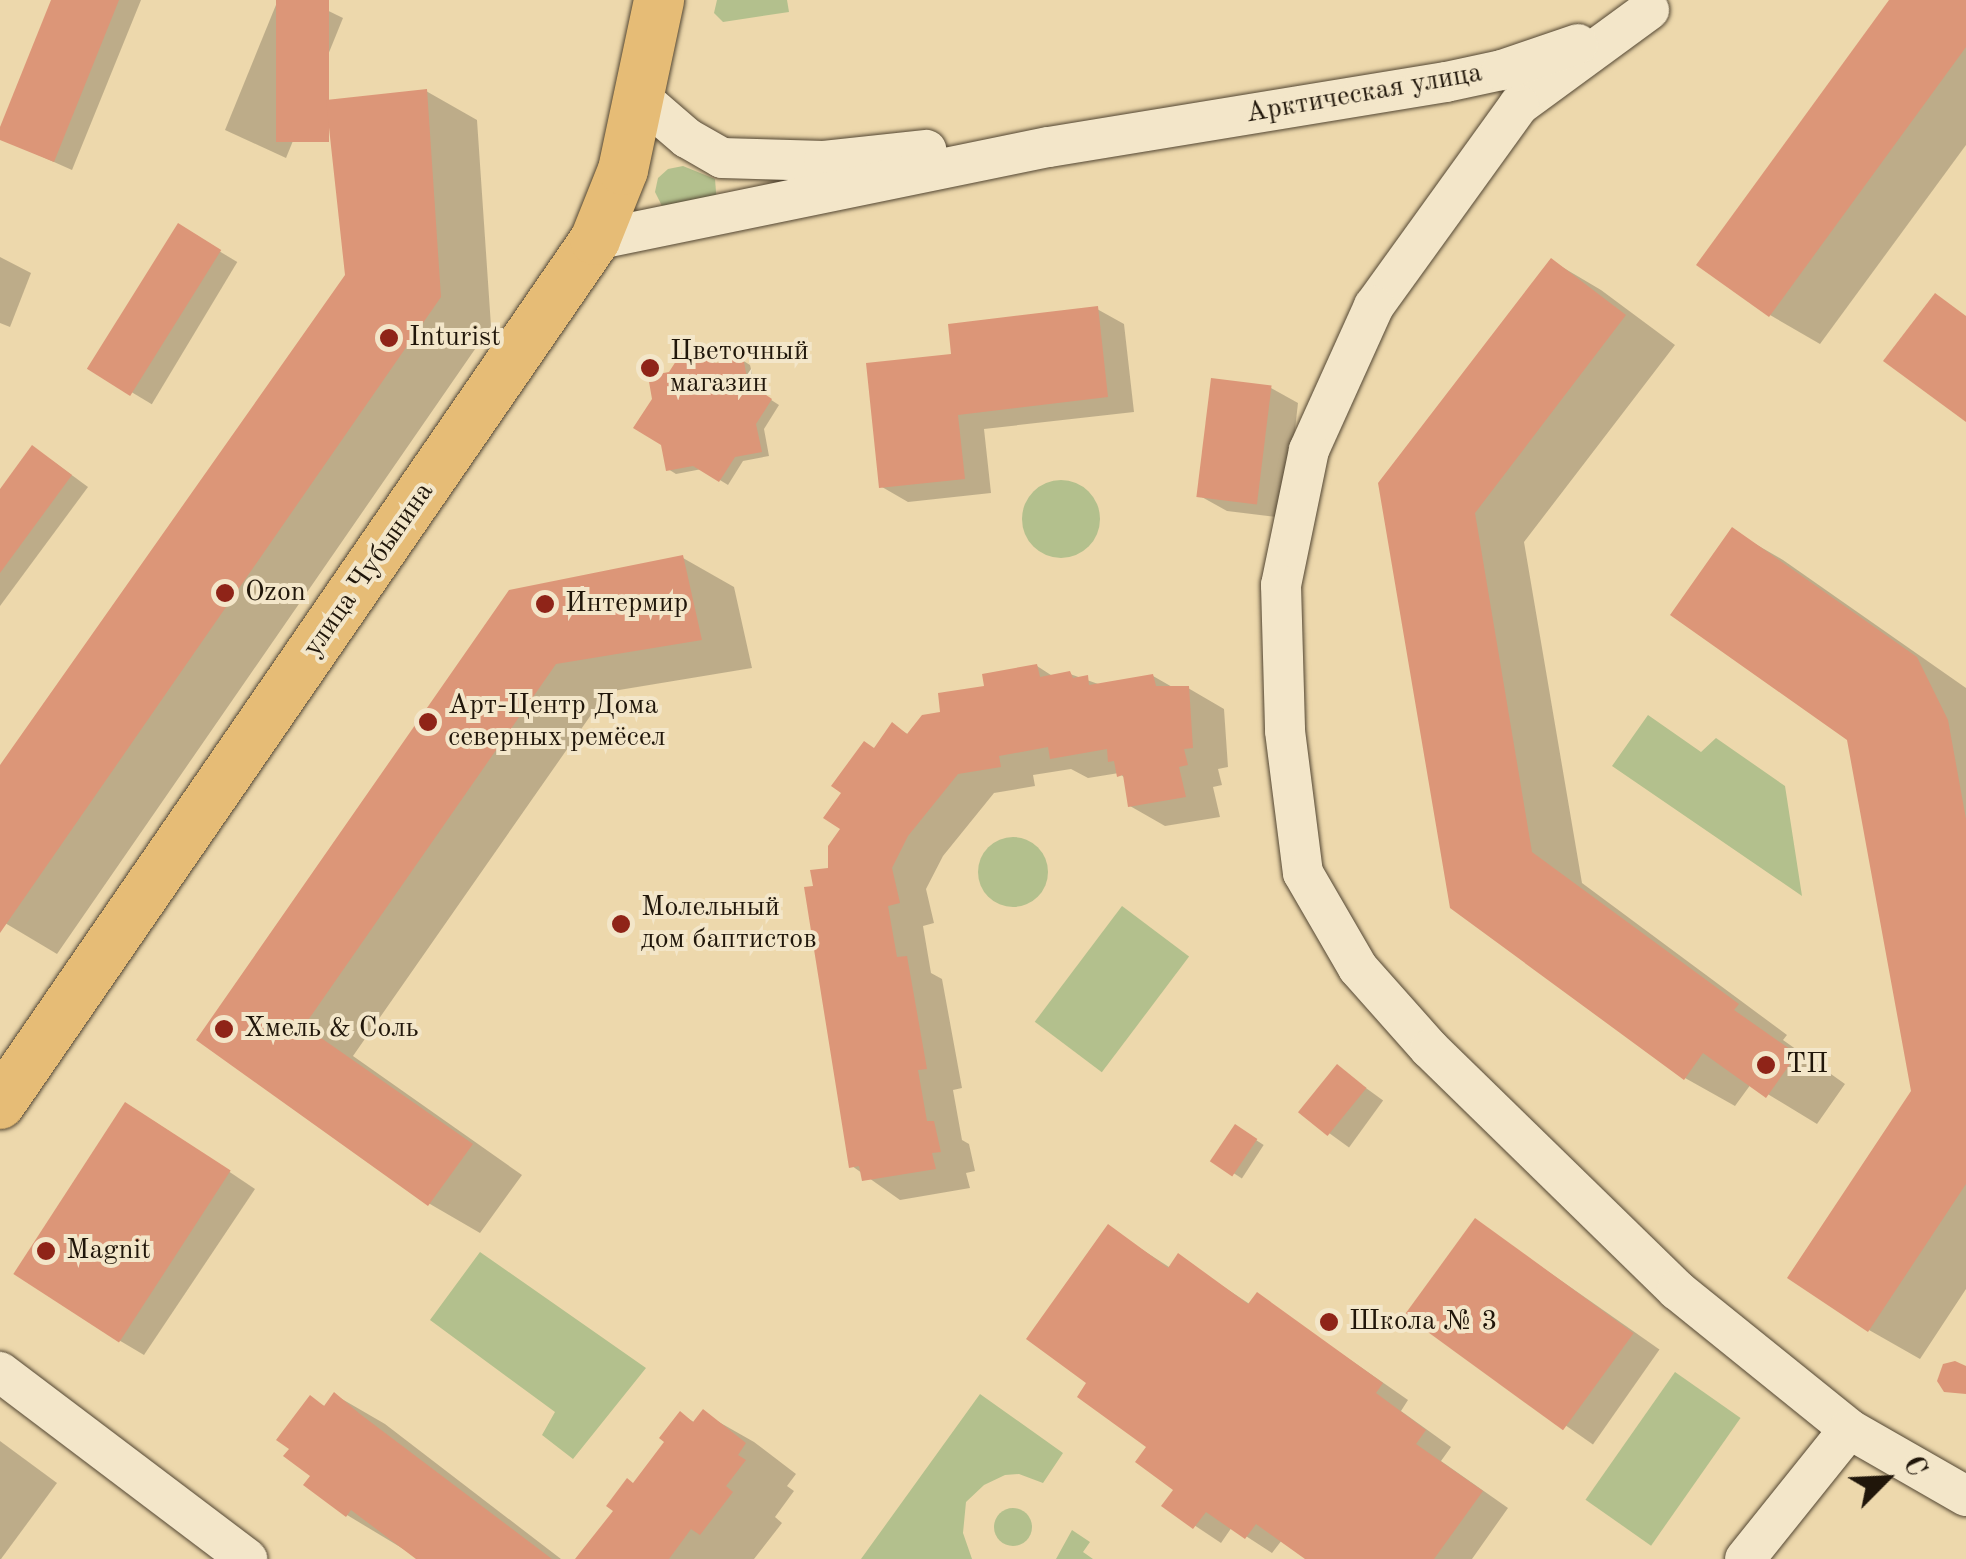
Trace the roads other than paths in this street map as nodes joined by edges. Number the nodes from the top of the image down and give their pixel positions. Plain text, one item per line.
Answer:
1 (659, 0) edge
2 (1658, 5) edge
3 (636, 95) junction
4 (1050, 146) junction
5 (596, 240) junction
6 (0, 1104) edge
7 (0, 1372) edge
8 (1849, 1428) junction
9 (1966, 1496) edge
10 (246, 1559) edge
11 (1746, 1559) edge

1 - 3 main road, улица Чубынина
2 - 4 street, Арктическая улица
2 - 8 street
3 - 4 street, Арктическая улица
3 - 5 main road, улица Чубынина
4 - 5 street, Арктическая улица
5 - 6 main road, улица Чубынина
7 - 10 street
8 - 9 street
8 - 11 street

